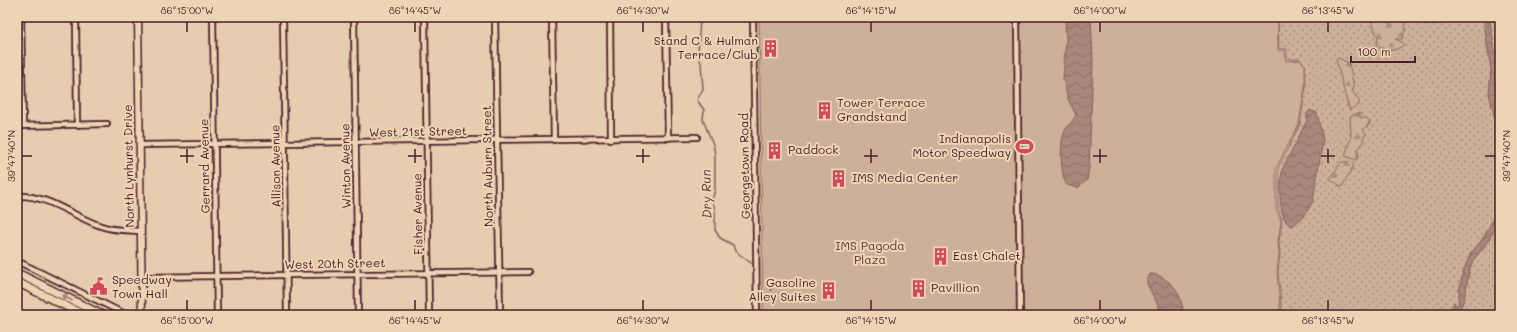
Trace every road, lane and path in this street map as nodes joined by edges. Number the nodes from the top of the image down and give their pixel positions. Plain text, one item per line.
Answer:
1 (21, 17) edge
2 (76, 17) edge
3 (138, 17) edge
4 (213, 17) edge
5 (283, 17) edge
6 (354, 17) edge
7 (425, 17) edge
8 (495, 17) edge
9 (552, 17) edge
10 (610, 17) edge
11 (666, 17) edge
12 (753, 17) edge
13 (1017, 17) edge
14 (107, 124) dead end
15 (77, 125) junction
16 (17, 126) edge
17 (23, 126) junction
18 (697, 137) dead end
19 (668, 138) junction
20 (611, 139) junction
21 (554, 140) junction
22 (498, 141) junction
23 (356, 142) junction
24 (427, 142) junction
25 (285, 143) junction
26 (215, 144) junction
27 (140, 145) junction
28 (17, 196) edge
29 (141, 231) junction
30 (17, 261) edge
31 (528, 272) dead end
32 (17, 273) edge
33 (499, 273) junction
34 (358, 274) junction
35 (428, 274) junction
36 (287, 275) junction
37 (216, 276) junction
38 (142, 277) junction
39 (17, 282) edge
40 (84, 315) edge
41 (102, 315) edge
42 (127, 315) edge
43 (142, 315) edge
44 (216, 315) edge
45 (287, 315) edge
46 (358, 315) edge
47 (429, 315) edge
48 (500, 315) edge
49 (757, 315) edge
50 (1020, 315) edge

1 - 17 street
2 - 15 street
3 - 27 main road, North Lynhurst Drive
4 - 26 street, Gerrard Avenue
5 - 25 street, Allison Avenue
6 - 23 street, Winton Avenue
7 - 24 street, Fisher Avenue
8 - 22 street, North Auburn Street
9 - 21 street
10 - 20 street
11 - 19 street
12 - 49 street, Georgetown Road
13 - 50 street
14 - 15 street
15 - 17 street
16 - 17 street
18 - 19 street, West 21st Street
19 - 20 street, West 21st Street
20 - 21 street, West 21st Street
21 - 22 street, West 21st Street
22 - 24 street, West 21st Street
22 - 33 street, North Auburn Street
23 - 24 street, West 21st Street
23 - 25 street, West 21st Street
23 - 34 street, Winton Avenue
24 - 35 street, Fisher Avenue
25 - 26 street, West 21st Street
25 - 36 street, Allison Avenue
26 - 27 street, West 21st Street
26 - 37 street, Gerrard Avenue
27 - 29 main road, North Lynhurst Drive
28 - 29 street
29 - 38 main road, North Lynhurst Drive
30 - 42 street
31 - 33 street, West 20th Street
41 -> 32 main road
33 - 35 street, West 20th Street
33 - 48 street, North Auburn Street
34 - 35 street, West 20th Street
34 - 36 street, West 20th Street
34 - 46 street, Winton Avenue
35 - 47 street, Fisher Avenue
36 - 37 street, West 20th Street
36 - 45 street, Allison Avenue
37 - 38 street, West 20th Street
37 - 44 street, Gerrard Avenue
38 - 43 main road, North Lynhurst Drive
39 - 40 main road

